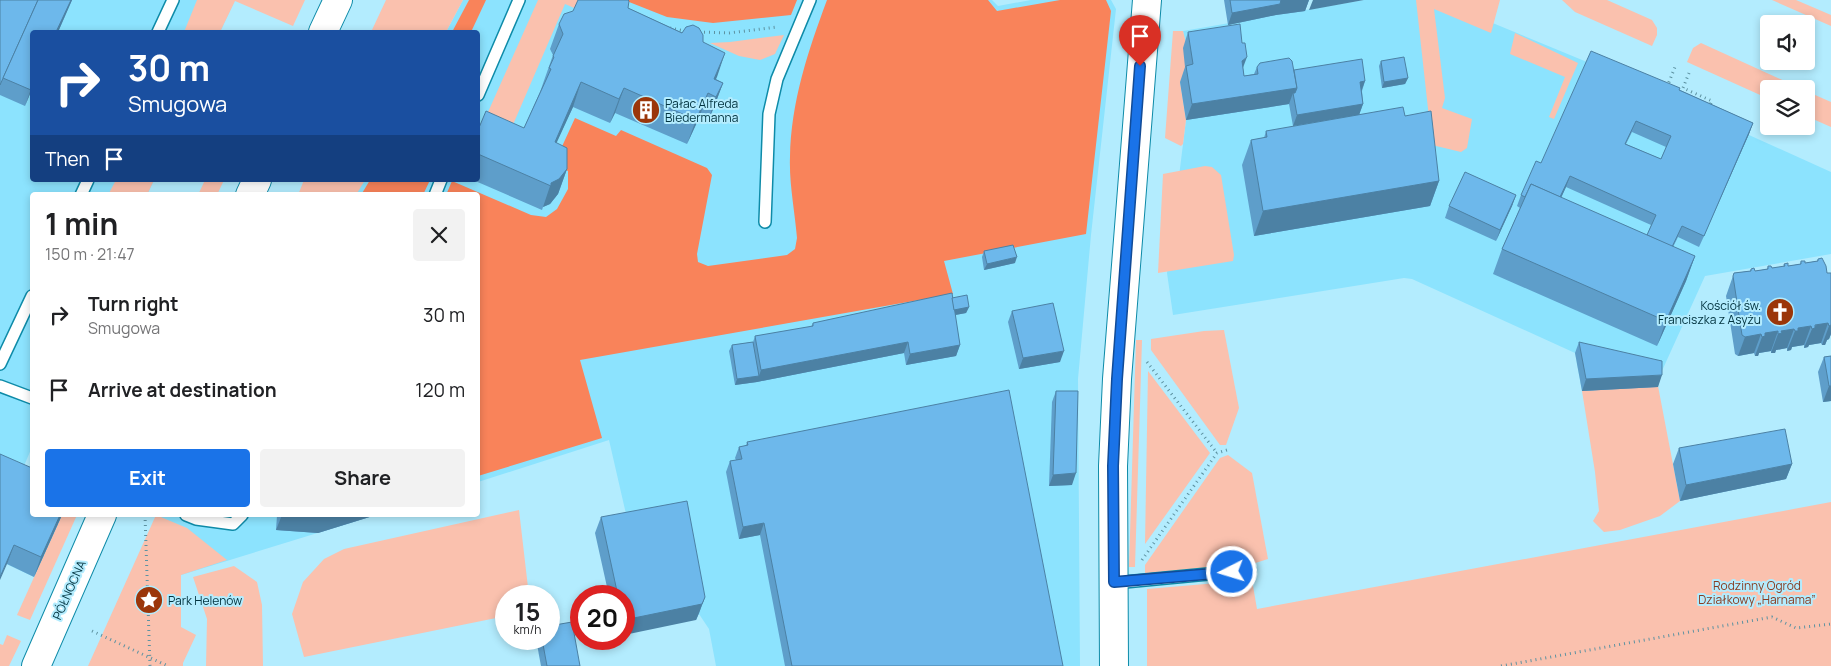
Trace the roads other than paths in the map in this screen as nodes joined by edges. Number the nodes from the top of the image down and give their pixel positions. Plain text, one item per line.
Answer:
1 (173, 0) edge
2 (338, 0) edge
3 (519, 0) edge
4 (810, 0) edge
5 (1147, 0) edge
6 (159, 30) edge
7 (324, 30) edge
8 (480, 90) edge
9 (765, 222) dead end
10 (30, 300) edge
11 (0, 364) edge
12 (0, 386) edge
13 (30, 397) edge
14 (101, 517) edge
15 (191, 517) edge
16 (240, 517) edge
17 (1250, 570) dead end
18 (1114, 582) junction
19 (36, 666) edge
20 (1114, 666) edge

1 - 6 lane
2 - 7 street
3 - 8 lane
4 - 9 lane
5 - 18 street
10 - 11 lane
12 - 13 lane
14 - 19 street, PÓŁNOCNA
15 - 16 lane
17 - 18 lane
18 - 20 street

